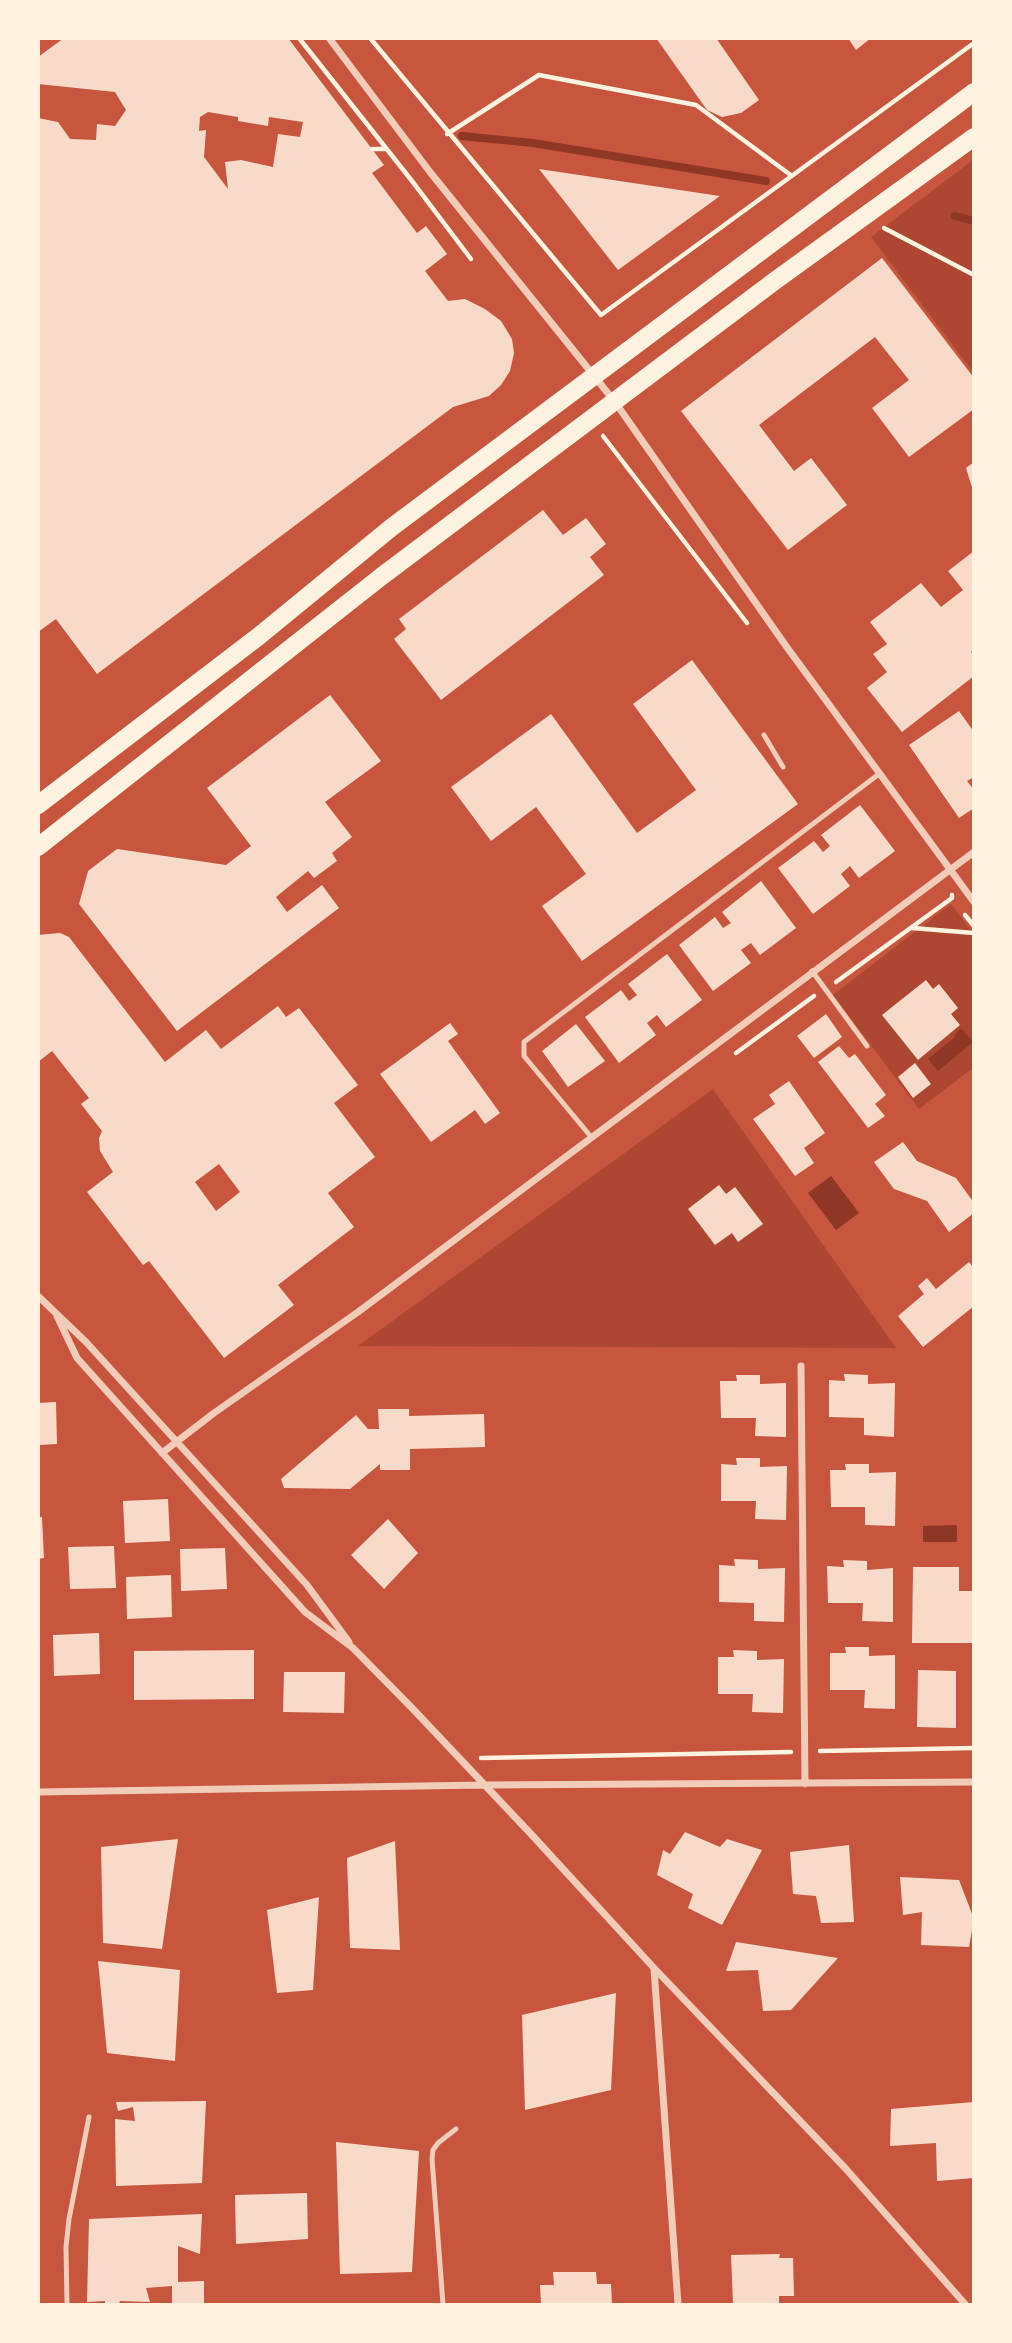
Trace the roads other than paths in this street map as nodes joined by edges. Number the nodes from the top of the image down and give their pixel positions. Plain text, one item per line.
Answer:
1 (329, 38) edge
2 (974, 92) edge
3 (974, 137) edge
4 (594, 374) junction
5 (615, 402) junction
6 (764, 735) dead end
7 (783, 767) dead end
8 (879, 774) junction
9 (38, 805) edge
10 (38, 847) edge
11 (974, 852) edge
12 (950, 870) junction
13 (974, 902) edge
14 (812, 971) junction
15 (867, 1046) dead end
16 (592, 1138) junction
17 (38, 1296) edge
18 (57, 1316) junction
19 (801, 1366) dead end
20 (176, 1442) junction
21 (162, 1452) junction
22 (353, 1648) junction
23 (974, 1782) edge
24 (806, 1784) junction
25 (484, 1785) junction
26 (38, 1792) edge
27 (654, 1968) junction
28 (89, 2117) dead end
29 (456, 2129) dead end
30 (67, 2305) edge
31 (443, 2305) edge
32 (678, 2305) edge
33 (965, 2305) edge

1 - 4 street
2 - 4 main road
3 - 5 main road
4 - 5 street
4 - 9 main road
5 - 8 street
5 - 10 main road
6 - 7 lane
8 - 12 street
8 - 16 lane
11 - 12 street
12 - 13 street
12 - 14 street
14 - 15 lane
14 - 16 street
16 - 20 street
17 - 18 street
18 - 20 street
18 - 21 street
19 - 24 street
20 - 21 street
20 - 22 street
21 - 22 street
22 - 25 street
23 - 24 street
24 - 25 street
25 - 26 street
25 - 27 street
27 - 32 street
27 - 33 street
28 - 30 lane
29 - 31 lane

